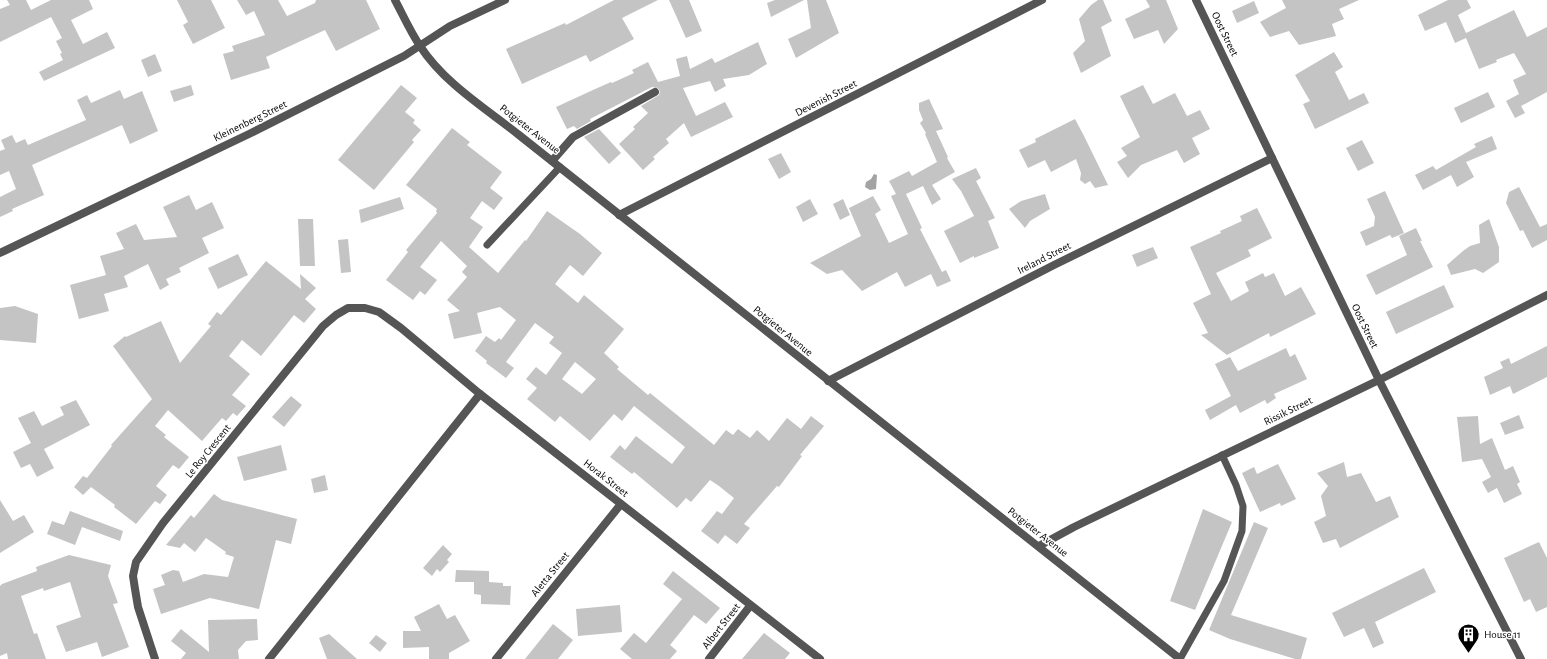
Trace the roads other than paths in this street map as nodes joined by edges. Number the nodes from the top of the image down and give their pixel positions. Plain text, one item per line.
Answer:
1 (395, 0) edge
2 (505, 0) edge
3 (1042, 0) edge
4 (1196, 0) edge
5 (420, 46) junction
6 (655, 92) dead end
7 (1272, 158) junction
8 (552, 161) junction
9 (560, 167) junction
10 (619, 215) junction
11 (487, 245) dead end
12 (0, 253) edge
13 (1547, 295) edge
14 (379, 312) joint
15 (1378, 380) junction
16 (828, 381) junction
17 (480, 394) junction
18 (1222, 455) junction
19 (621, 504) junction
20 (1039, 546) junction
21 (750, 606) junction
22 (155, 659) edge
23 (269, 659) edge
24 (496, 659) edge
25 (709, 659) edge
26 (820, 659) edge
27 (1180, 659) edge
28 (1521, 659) edge

1 - 5 street, Potgieter Avenue
2 - 5 street, Kleinenberg Street
3 - 10 street, Devenish Street
4 - 7 street, Oost Street
5 - 8 street, Potgieter Avenue
5 - 12 street, Kleinenberg Street
6 - 8 street
7 - 15 street, Oost Street
7 - 16 street, Ireland Street
8 - 9 street, Potgieter Avenue
9 - 10 street, Potgieter Avenue
9 - 11 lane
10 - 16 street, Potgieter Avenue
13 - 15 street, Rissik Street
14 - 17 street, Horak Street
14 - 22 street, Le Roy Crescent
15 - 18 street, Rissik Street
15 - 28 street, Oost Street
16 - 20 street, Potgieter Avenue
17 - 19 street, Horak Street
17 - 23 street
18 - 20 street, Rissik Street
18 - 27 lane
19 - 21 street, Horak Street
19 - 24 street, Aletta Street
20 - 27 street, Potgieter Avenue
21 - 25 street, Albert Street
21 - 26 street, Horak Street

